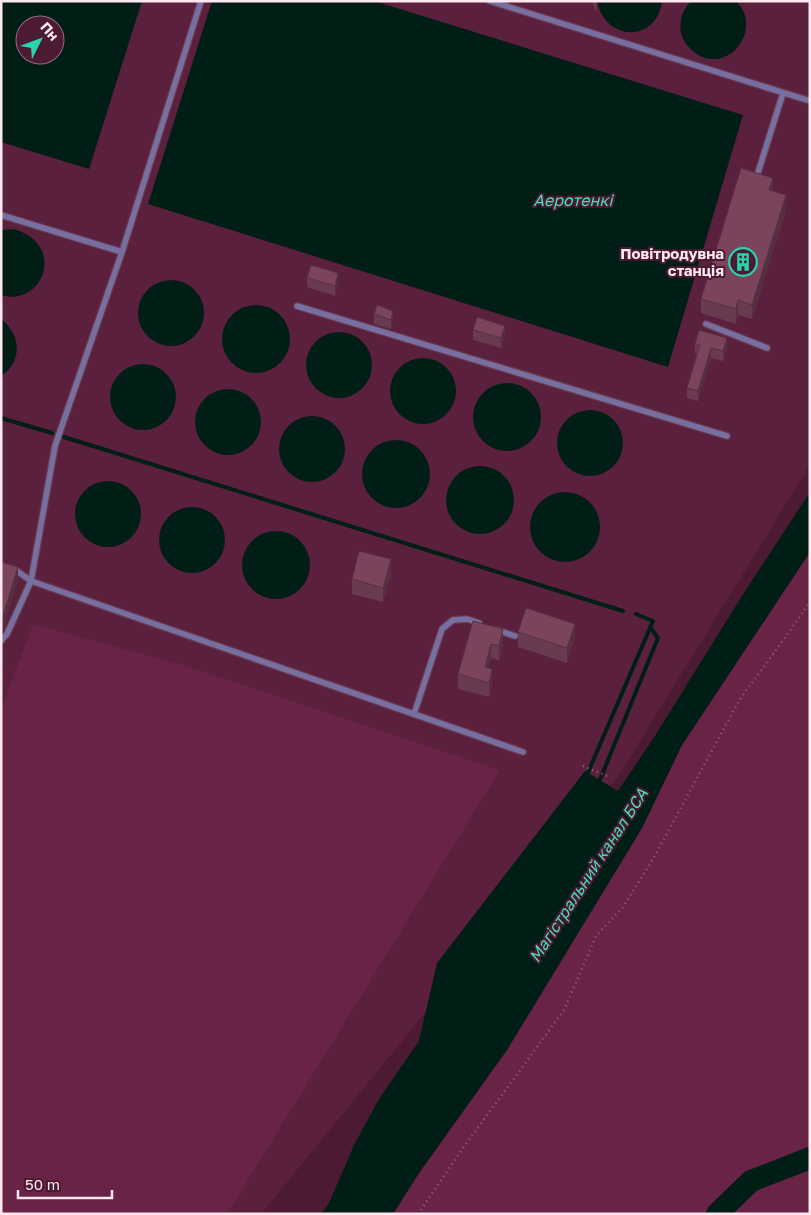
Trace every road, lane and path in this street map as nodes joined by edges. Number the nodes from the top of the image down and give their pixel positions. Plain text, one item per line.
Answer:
1 (201, 1) edge
2 (490, 1) edge
3 (783, 93) junction
4 (810, 101) edge
5 (755, 181) edge
6 (1, 215) edge
7 (122, 252) junction
8 (297, 306) dead end
9 (706, 324) dead end
10 (767, 348) dead end
11 (727, 436) dead end
12 (1, 566) edge
13 (31, 581) junction
14 (810, 602) edge
15 (514, 636) dead end
16 (1, 641) edge
17 (414, 714) junction
18 (524, 752) dead end
19 (583, 766) dead end
20 (607, 776) dead end
21 (418, 1214) edge

1 - 7 lane
2 - 3 lane
3 - 4 lane
3 - 5 lane
6 - 7 lane
7 - 13 lane
8 - 11 lane
9 - 10 lane
12 - 13 lane
13 - 16 lane
13 - 17 lane
14 - 21 path
15 - 17 lane
17 - 18 lane
19 - 20 path

